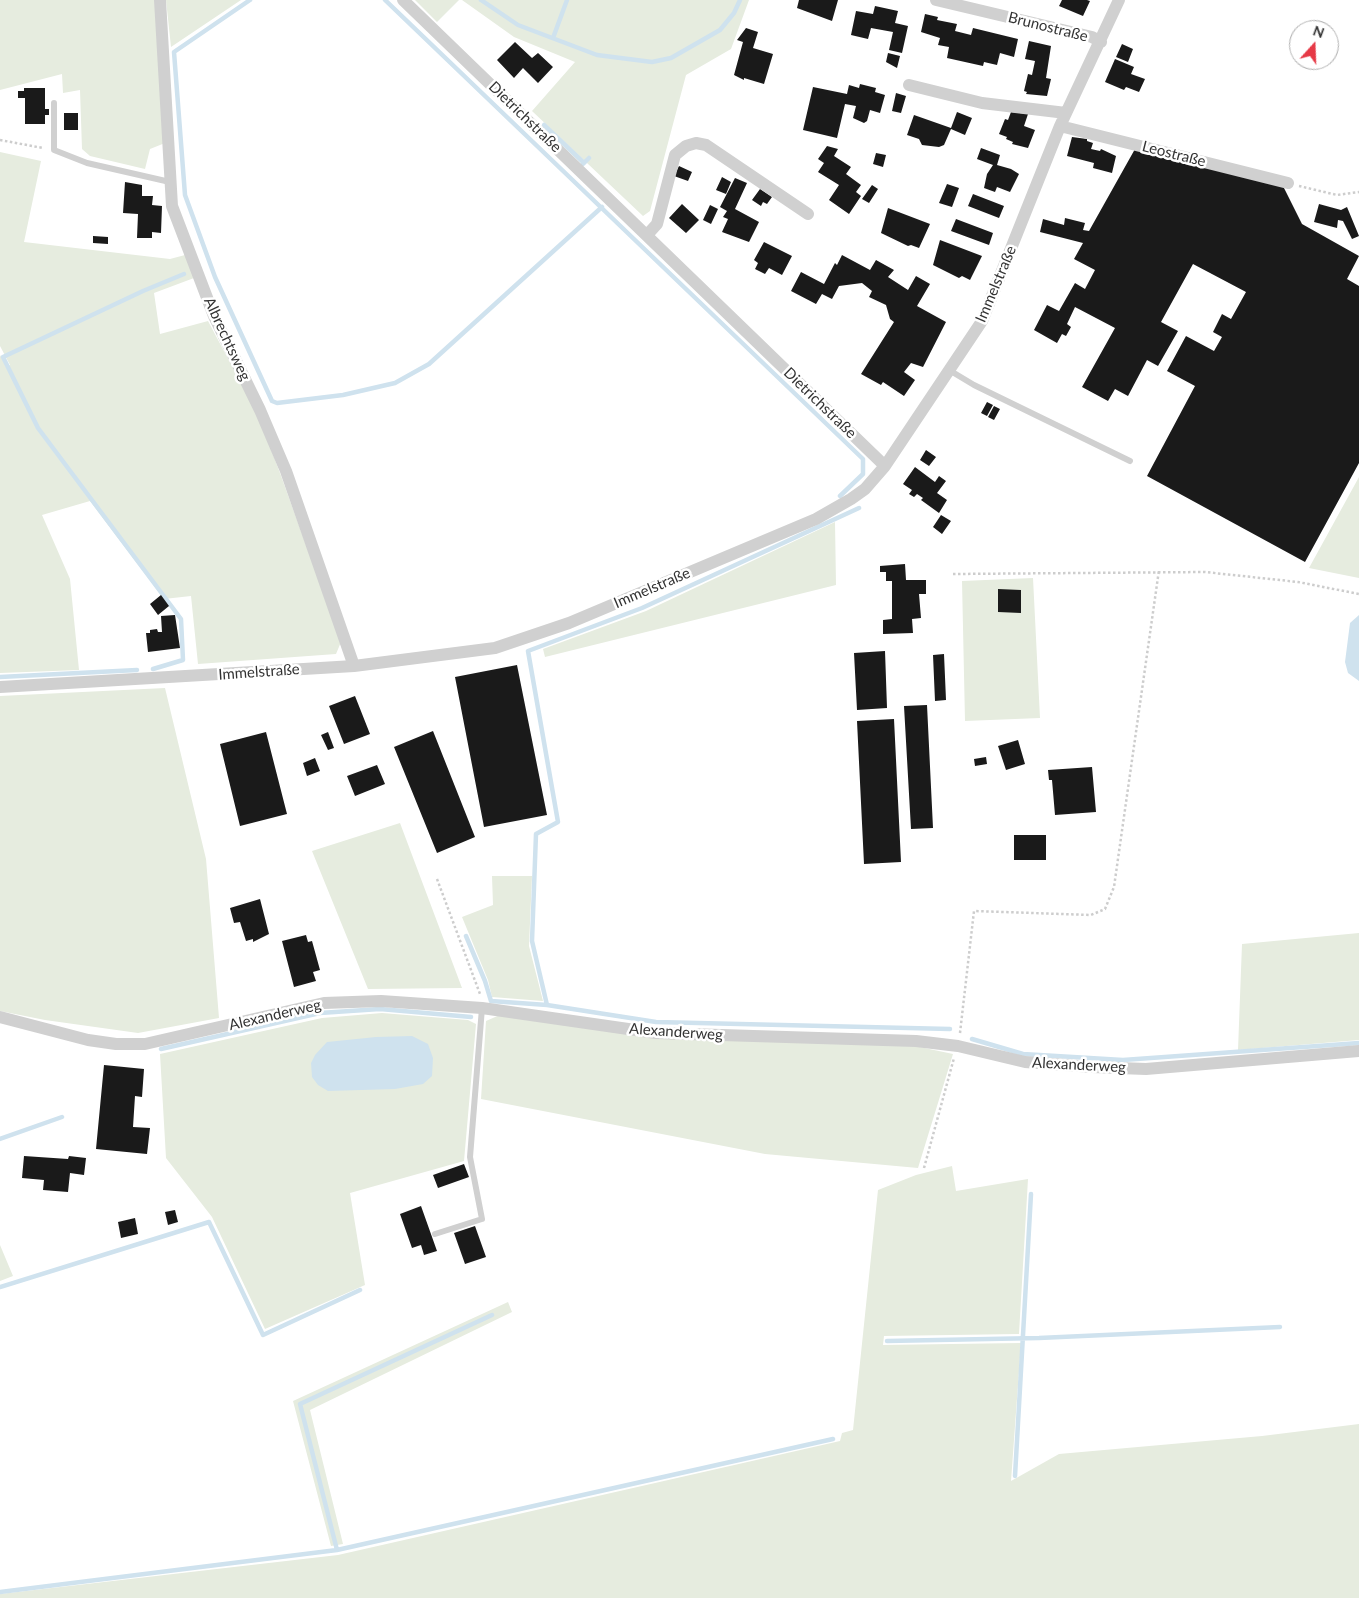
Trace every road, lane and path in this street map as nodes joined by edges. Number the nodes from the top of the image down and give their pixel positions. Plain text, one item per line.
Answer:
1 (160, 0) edge
2 (403, 0) edge
3 (936, 0) edge
4 (1119, 0) edge
5 (1101, 42) junction
6 (909, 85) dead end
7 (54, 103) dead end
8 (1066, 114) junction
9 (1060, 126) junction
10 (0, 140) edge
11 (54, 150) junction
12 (170, 182) junction
13 (1288, 183) joint
14 (1359, 192) edge
15 (808, 214) dead end
16 (647, 235) junction
17 (949, 370) junction
18 (1130, 461) dead end
19 (885, 466) junction
20 (1159, 570) junction
21 (953, 574) dead end
22 (1359, 594) edge
23 (354, 666) junction
24 (0, 686) edge
25 (437, 879) dead end
26 (482, 1008) junction
27 (0, 1017) edge
28 (958, 1046) junction
29 (1359, 1051) edge
30 (924, 1168) dead end
31 (435, 1234) dead end

1 - 12 street, Albrechtsweg
2 - 16 street, Dietrichstraße
3 - 5 street, Brunostraße
4 - 5 street, Immelstraße
5 - 8 street, Immelstraße
6 - 8 street
7 - 11 lane
8 - 9 street, Immelstraße
9 - 13 street, Leostraße
9 - 17 street, Immelstraße
10 - 11 path
11 - 12 lane
12 - 23 street, Albrechtsweg
13 - 14 path
15 - 16 street
16 - 19 street, Dietrichstraße
17 - 18 lane
17 - 19 street, Immelstraße
19 - 23 street, Immelstraße
20 - 21 path
20 - 22 path
20 - 28 path
23 - 24 street, Immelstraße
25 - 26 path
26 - 27 street, Alexanderweg
26 - 28 street, Alexanderweg
26 - 31 lane
28 - 29 street, Alexanderweg
28 - 30 path

